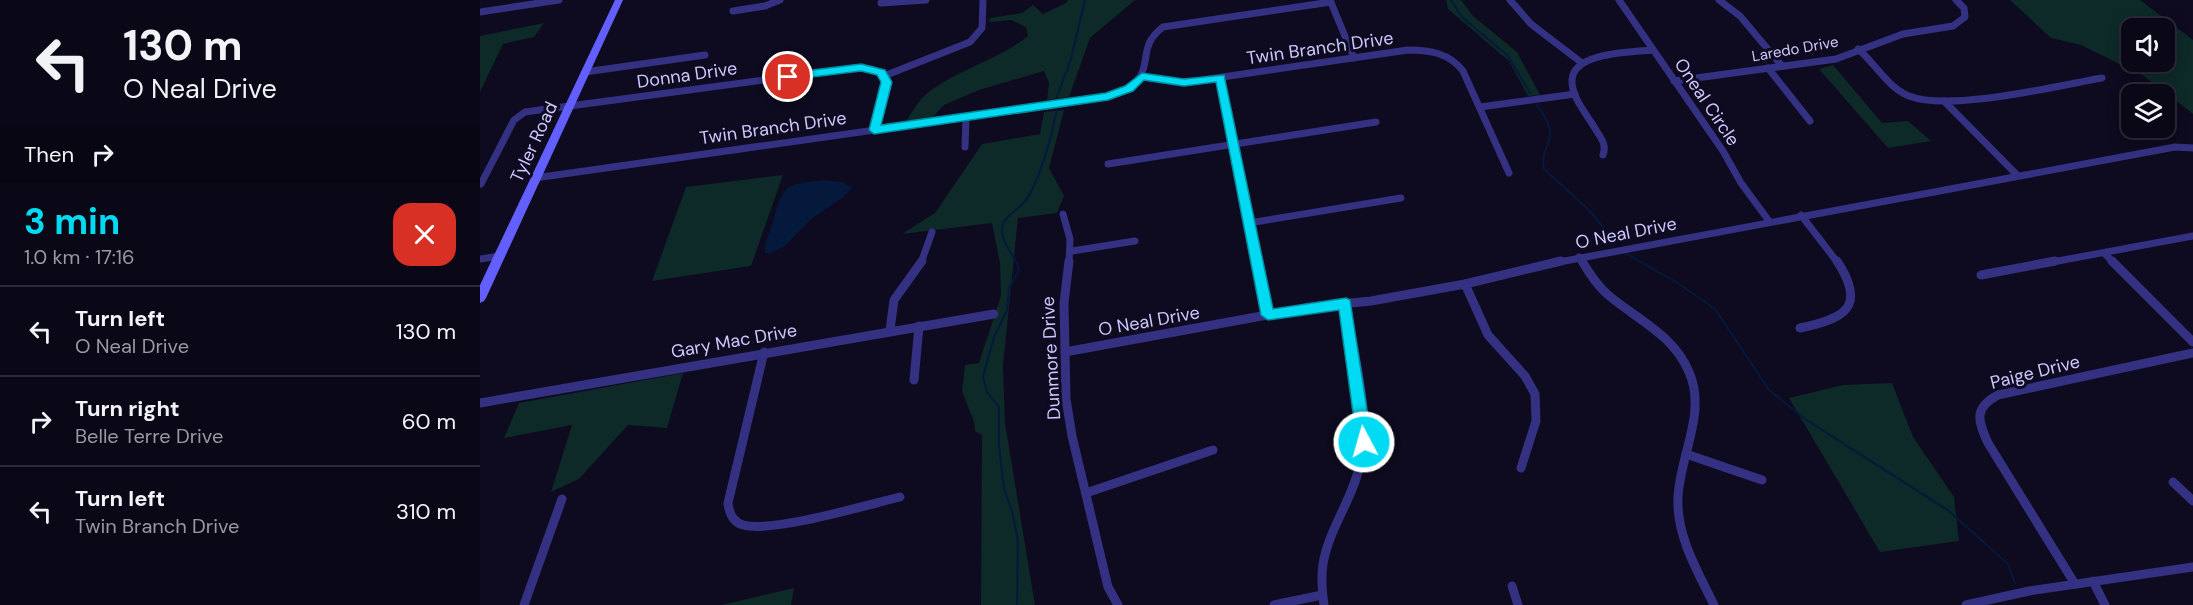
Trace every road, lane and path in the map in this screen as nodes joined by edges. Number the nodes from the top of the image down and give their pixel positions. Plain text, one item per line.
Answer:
1 (559, 0) edge
2 (619, 0) edge
3 (780, 0) edge
4 (926, 0) edge
5 (983, 0) edge
6 (1510, 0) edge
7 (1619, 0) edge
8 (1719, 0) edge
9 (1956, 0) edge
10 (1330, 1) edge
11 (881, 3) dead end
12 (734, 10) dead end
13 (480, 12) edge
14 (1858, 49) junction
15 (1653, 50) junction
16 (705, 55) dead end
17 (1354, 58) junction
18 (1581, 63) junction
19 (1782, 66) junction
20 (1768, 68) junction
21 (585, 72) junction
22 (884, 76) junction
23 (1142, 77) junction
24 (1220, 78) junction
25 (2102, 78) dead end
26 (1674, 81) junction
27 (1575, 94) junction
28 (1944, 101) junction
29 (568, 106) junction
30 (1480, 107) junction
31 (966, 118) junction
32 (1810, 121) dead end
33 (1376, 122) dead end
34 (874, 130) junction
35 (1235, 144) junction
36 (965, 147) dead end
37 (2193, 148) edge
38 (1603, 155) dead end
39 (1108, 164) dead end
40 (1509, 173) dead end
41 (2017, 175) junction
42 (535, 178) junction
43 (481, 184) edge
44 (1401, 198) dead end
45 (1063, 214) dead end
46 (1801, 215) junction
47 (1769, 221) junction
48 (1249, 224) junction
49 (932, 232) dead end
50 (2193, 236) edge
51 (1135, 241) dead end
52 (1072, 251) junction
53 (2104, 253) junction
54 (500, 256) junction
55 (1579, 257) junction
56 (480, 259) edge
57 (1981, 275) dead end
58 (1465, 284) junction
59 (480, 298) edge
60 (1346, 304) junction
61 (994, 314) dead end
62 (1268, 315) junction
63 (919, 326) junction
64 (1800, 328) dead end
65 (890, 330) junction
66 (2193, 342) edge
67 (1065, 351) junction
68 (764, 352) junction
69 (2193, 353) edge
70 (914, 380) dead end
71 (480, 403) edge
72 (1213, 450) dead end
73 (1686, 454) junction
74 (1521, 468) dead end
75 (1762, 480) dead end
76 (2173, 482) dead end
77 (1086, 493) junction
78 (900, 497) dead end
79 (562, 499) dead end
80 (2193, 501) edge
81 (2193, 567) edge
82 (2093, 581) junction
83 (2075, 584) junction
84 (1512, 586) dead end
85 (1323, 600) edge
86 (524, 605) edge
87 (1118, 605) edge
88 (1275, 605) edge
89 (1518, 605) edge
90 (1714, 605) edge
91 (1966, 605) edge
92 (2105, 605) edge

1 - 13 street
2 - 21 street, Tyler Road
3 - 12 street
4 - 11 street
5 - 22 street
6 - 18 street
7 - 15 street, Oneal Circle
8 - 19 street
9 - 14 street, Laredo Drive
10 - 17 street
10 - 23 street
14 - 19 street, Laredo Drive
14 - 28 street
15 - 18 street
15 - 26 street, Oneal Circle
16 - 21 street
17 - 24 street, Twin Branch Drive
17 - 30 street, Twin Branch Drive
18 - 27 street
19 - 20 street, Laredo Drive
20 - 26 street, Laredo Drive
20 - 32 street
21 - 29 street, Tyler Road
22 - 29 street, Donna Drive
22 - 34 street
23 - 24 street, Twin Branch Drive
23 - 31 street, Twin Branch Drive
24 - 35 street
25 - 28 street
26 - 47 street, Oneal Circle
27 - 30 street
27 - 38 street
28 - 41 street
29 - 42 street, Tyler Road
29 - 43 street, Donna Drive
30 - 40 street, Twin Branch Drive
31 - 34 street, Twin Branch Drive
31 - 36 street
33 - 35 street
34 - 42 street, Twin Branch Drive
35 - 39 street
35 - 48 street
37 - 41 street, O Neal Drive
41 - 46 street, O Neal Drive
42 - 54 street, Tyler Road
44 - 48 street
45 - 52 street, Dunmore Drive
46 - 47 street, O Neal Drive
46 - 64 street
47 - 55 street, O Neal Drive
48 - 62 street
49 - 65 street
50 - 53 street
51 - 52 street
52 - 67 street, Dunmore Drive
53 - 57 street
53 - 66 street
54 - 56 street
54 - 59 street, Tyler Road
55 - 58 street, O Neal Drive
55 - 73 street
58 - 60 street, O Neal Drive
58 - 74 street
60 - 62 street, O Neal Drive
60 - 85 street
61 - 63 street, Gary Mac Drive
62 - 67 street, O Neal Drive
63 - 65 street, Gary Mac Drive
63 - 70 street
65 - 68 street, Gary Mac Drive
67 - 77 street, Dunmore Drive
68 - 71 street, Gary Mac Drive
68 - 78 street
69 - 83 street, Paige Drive
72 - 77 street
73 - 75 street
73 - 90 street
76 - 80 street
77 - 87 street, Dunmore Drive
79 - 86 street
81 - 82 street
82 - 83 street
82 - 92 street
83 - 91 street
84 - 89 street
85 - 88 street

